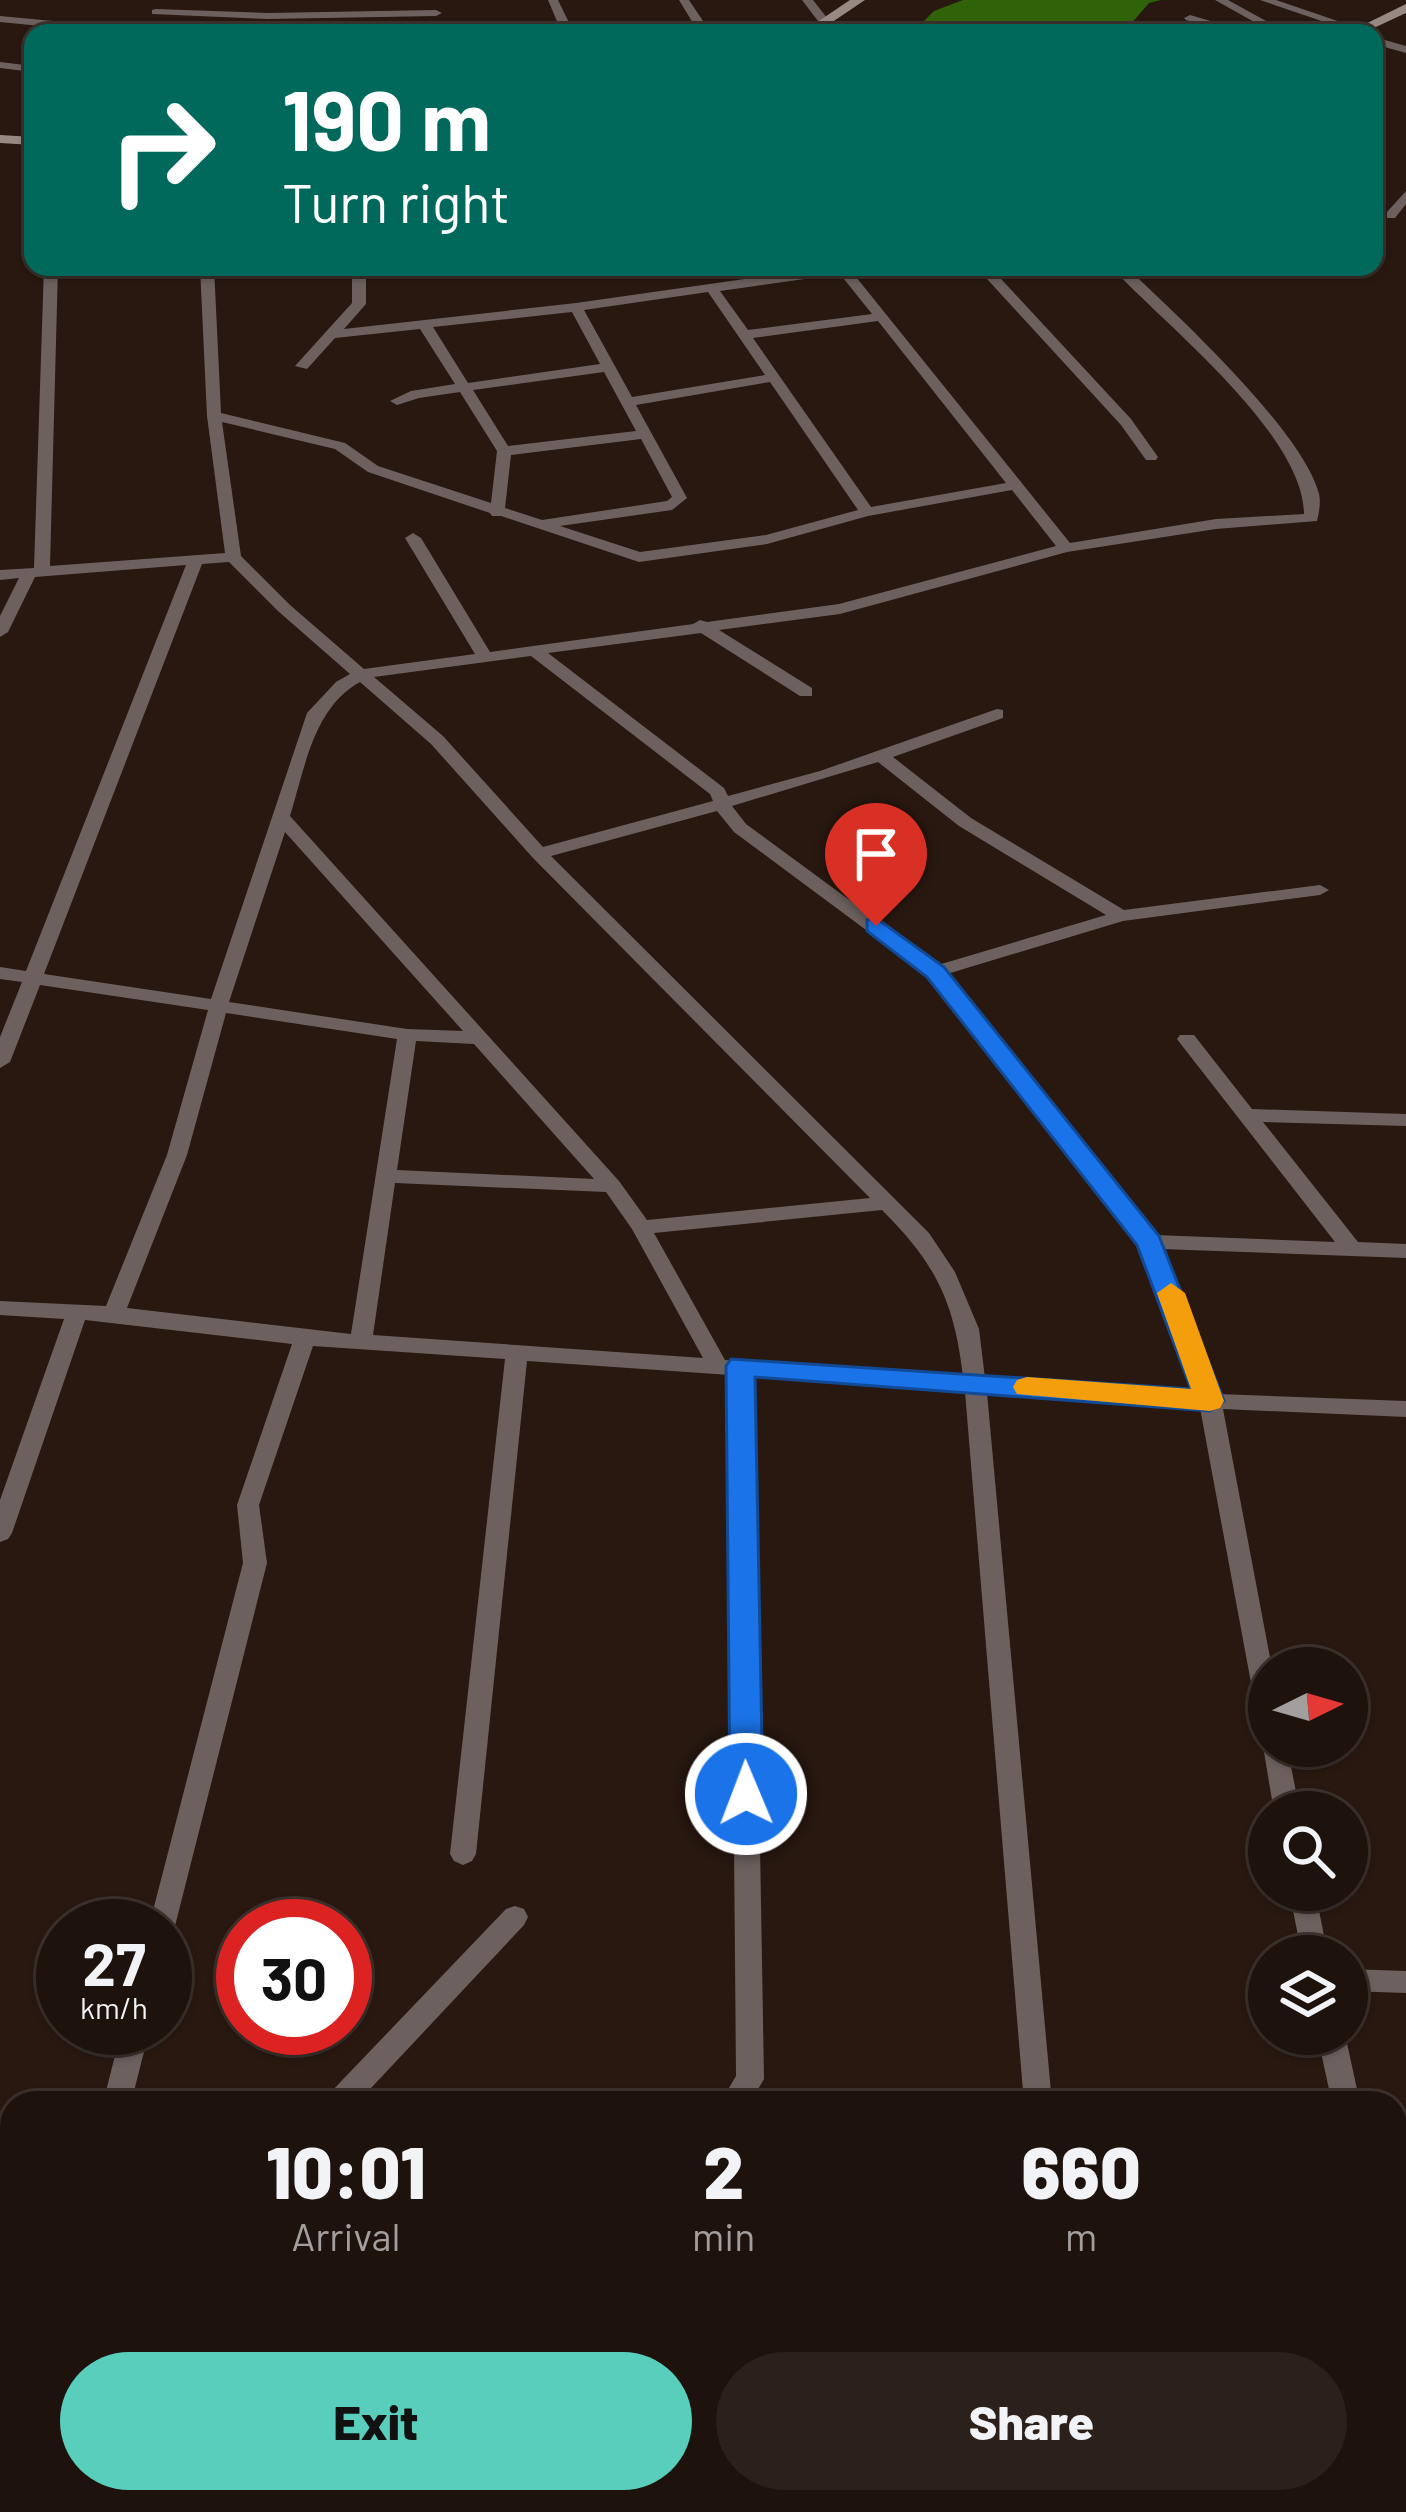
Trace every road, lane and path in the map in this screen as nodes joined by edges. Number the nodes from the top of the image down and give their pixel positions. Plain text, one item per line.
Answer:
1 (166, 0) edge
2 (859, 0) edge
3 (878, 0) edge
4 (1220, 0) edge
5 (1265, 0) edge
6 (433, 6) edge
7 (1406, 8) edge
8 (156, 11) junction
9 (315, 15) junction
10 (268, 16) junction
11 (1190, 18) dead end
12 (0, 19) edge
13 (49, 24) edge
14 (145, 24) edge
15 (262, 24) edge
16 (318, 24) edge
17 (831, 24) edge
18 (833, 24) edge
19 (1210, 24) edge
20 (1265, 24) edge
21 (1333, 24) edge
22 (1373, 24) edge
23 (1406, 196) edge
24 (1391, 215) dead end
25 (51, 276) edge
26 (207, 276) edge
27 (359, 276) edge
28 (788, 276) edge
29 (855, 276) edge
30 (991, 276) edge
31 (1127, 276) edge
32 (710, 286) junction
33 (576, 308) junction
34 (881, 317) junction
35 (425, 326) junction
36 (335, 334) junction
37 (742, 334) junction
38 (302, 366) dead end
39 (609, 367) junction
40 (771, 377) junction
41 (463, 388) junction
42 (398, 401) dead end
43 (628, 402) junction
44 (214, 416) junction
45 (646, 434) junction
46 (504, 451) junction
47 (1151, 458) dead end
48 (1018, 485) junction
49 (866, 512) junction
50 (497, 513) junction
51 (534, 525) junction
52 (413, 538) dead end
53 (1066, 548) junction
54 (233, 557) junction
55 (195, 561) junction
56 (35, 572) junction
57 (0, 575) edge
58 (700, 625) junction
59 (0, 632) edge
60 (535, 651) junction
61 (485, 657) junction
62 (362, 674) junction
63 (806, 692) dead end
64 (997, 714) dead end
65 (880, 756) junction
66 (725, 806) junction
67 (282, 818) junction
68 (539, 854) junction
69 (1320, 890) dead end
70 (1121, 916) junction
71 (935, 972) junction
72 (0, 973) edge
73 (34, 978) junction
74 (218, 1008) junction
75 (407, 1035) junction
76 (478, 1038) junction
77 (1186, 1039) dead end
78 (0, 1062) edge
79 (1246, 1115) junction
80 (1406, 1120) edge
81 (389, 1176) junction
82 (612, 1186) junction
83 (890, 1203) junction
84 (641, 1227) junction
85 (1149, 1242) junction
86 (1352, 1249) junction
87 (1406, 1251) edge
88 (0, 1308) edge
89 (76, 1311) junction
90 (114, 1314) junction
91 (304, 1338) junction
92 (362, 1342) junction
93 (517, 1351) junction
94 (729, 1365) junction
95 (975, 1383) junction
96 (1210, 1401) junction
97 (1406, 1409) edge
98 (9, 1479) edge
99 (0, 1533) edge
100 (1256, 1647) edge
101 (463, 1854) dead end
102 (169, 1899) edge
103 (515, 1917) dead end
104 (1368, 1981) edge
105 (1406, 1982) edge
106 (129, 2055) edge
107 (1336, 2055) edge
108 (120, 2091) edge
109 (350, 2091) edge
110 (742, 2091) edge
111 (1037, 2091) edge
112 (1343, 2091) edge

1 - 8 street
2 - 17 street
3 - 18 street
4 - 20 street
5 - 21 street
6 - 9 street
7 - 22 street
8 - 10 street
8 - 14 street
9 - 10 street
9 - 16 street
10 - 15 street
11 - 19 street
12 - 13 street
23 - 24 street
25 - 56 street
26 - 44 street
27 - 36 street
28 - 32 street
29 - 34 street
30 - 47 street
31 - 53 street
32 - 33 street
32 - 37 street
33 - 35 street
33 - 39 street
34 - 37 street
34 - 48 street
35 - 36 street
35 - 41 street
36 - 38 street
37 - 40 street
39 - 41 street
39 - 43 street
40 - 43 street
40 - 49 street
41 - 42 street
41 - 46 street
43 - 45 street
44 - 50 street
44 - 54 street
45 - 46 street
45 - 51 street
46 - 50 street
48 - 49 street
48 - 53 street
49 - 51 street
50 - 51 street
52 - 61 street
53 - 58 street
54 - 55 street
54 - 62 street
55 - 56 street
55 - 73 street
56 - 57 street
56 - 59 street
58 - 60 street
58 - 63 street
60 - 61 street
60 - 66 street
61 - 62 street
62 - 67 street
62 - 68 street
64 - 65 street
65 - 66 street
65 - 70 street
66 - 68 street
66 - 71 street
67 - 74 street
67 - 76 street
68 - 83 street
69 - 70 street
70 - 71 street
71 - 85 street
72 - 73 street
73 - 74 street
73 - 78 street
74 - 75 street
74 - 90 street
75 - 76 street
75 - 81 street
76 - 82 street
77 - 79 street
79 - 80 street
79 - 86 street
81 - 82 street
81 - 92 street
82 - 84 street
83 - 84 street
83 - 95 street
84 - 94 street
85 - 86 street
85 - 96 street
86 - 87 street
88 - 89 street
89 - 90 street
89 - 98 street
90 - 91 street
91 - 92 street
91 - 102 street
92 - 93 street
93 - 94 street
93 - 101 street
94 - 95 street
94 - 110 street
95 - 96 street
95 - 111 street
96 - 97 street
96 - 100 street
98 - 99 street
103 - 109 street
104 - 105 street
106 - 108 street
107 - 112 street

